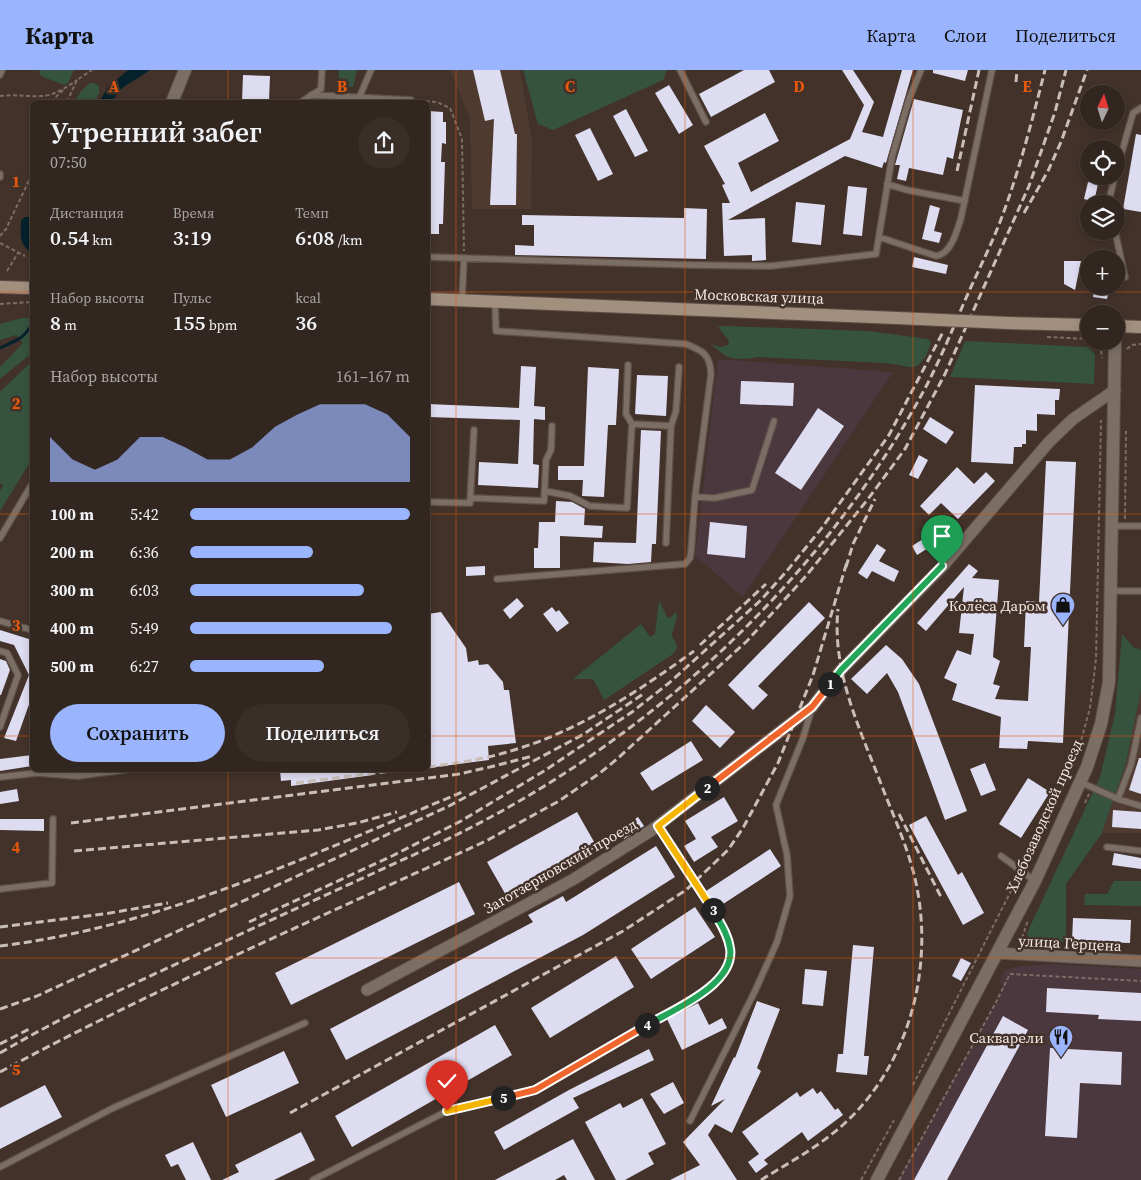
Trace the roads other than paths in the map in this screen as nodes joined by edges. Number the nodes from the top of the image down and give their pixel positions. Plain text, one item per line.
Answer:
1 (2, 70) edge
2 (185, 70) edge
3 (322, 70) edge
4 (371, 70) edge
5 (680, 70) edge
6 (921, 70) edge
7 (992, 70) edge
8 (0, 75) edge
9 (311, 96) junction
10 (359, 98) junction
11 (173, 100) edge
12 (304, 100) edge
13 (348, 100) edge
14 (411, 100) dead end
15 (1141, 108) edge
16 (706, 122) dead end
17 (1125, 142) edge
18 (887, 184) junction
19 (966, 201) junction
20 (879, 237) junction
21 (430, 257) edge
22 (464, 258) junction
23 (0, 287) edge
24 (30, 288) edge
25 (430, 299) edge
26 (462, 300) junction
27 (495, 302) junction
28 (1080, 325) edge
29 (1125, 326) edge
30 (1141, 327) edge
31 (1115, 350) edge
32 (628, 365) dead end
33 (679, 367) dead end
34 (1115, 390) junction
35 (774, 421) dead end
36 (632, 424) junction
37 (552, 426) dead end
38 (671, 426) junction
39 (474, 430) dead end
40 (30, 487) edge
41 (545, 491) junction
42 (695, 497) junction
43 (471, 498) junction
44 (430, 502) edge
45 (1112, 526) junction
46 (1141, 526) edge
47 (0, 538) edge
48 (666, 542) dead end
49 (497, 579) dead end
50 (1111, 591) junction
51 (1141, 591) edge
52 (0, 621) edge
53 (30, 629) edge
54 (0, 651) edge
55 (812, 707) junction
56 (1141, 718) edge
57 (0, 727) edge
58 (109, 772) edge
59 (0, 778) edge
60 (1080, 782) junction
61 (1118, 799) junction
62 (1141, 806) edge
63 (53, 819) dead end
64 (658, 826) junction
65 (1107, 847) dead end
66 (1141, 852) edge
67 (1001, 856) dead end
68 (1035, 881) junction
69 (0, 890) edge
70 (997, 953) junction
71 (1141, 961) edge
72 (367, 990) dead end
73 (305, 1023) dead end
74 (690, 1121) dead end
75 (0, 1167) edge
76 (313, 1180) edge
77 (877, 1180) edge

1 - 8 lane
2 - 11 street
3 - 9 lane
4 - 10 lane
5 - 16 lane
6 - 18 lane
7 - 19 lane
9 - 12 lane
9 - 13 lane
10 - 13 lane
10 - 14 lane
15 - 17 lane
18 - 19 lane
18 - 20 lane
19 - 20 lane
20 - 22 lane
21 - 22 lane
22 - 26 lane
23 - 24 main road
25 - 26 main road, Московская улица
26 - 27 main road, Московская улица
27 - 28 main road, Московская улица, bridge
27 - 42 lane
29 - 30 main road
31 - 34 street, Хлебозаводской проезд
32 - 36 lane
33 - 38 lane
34 - 45 street, Хлебозаводской проезд
34 - 55 street, Заготзерновский проезд
35 - 42 lane
36 - 38 lane
36 - 41 lane
37 - 41 lane
38 - 48 lane
39 - 43 lane
40 - 47 lane
41 - 43 lane
42 - 49 lane
43 - 44 lane
45 - 46 lane
45 - 50 street, Хлебозаводской проезд
50 - 51 lane
50 - 60 street, Хлебозаводской проезд
52 - 53 lane
54 - 57 lane
55 - 64 street, Заготзерновский проезд
55 - 74 lane
56 - 61 lane
58 - 59 lane
60 - 61 lane
60 - 68 street, Хлебозаводской проезд
61 - 62 lane
63 - 69 lane
64 - 72 street, Заготзерновский проезд
64 - 76 lane
65 - 66 lane
67 - 68 lane
68 - 70 street, Хлебозаводской проезд
70 - 71 street, улица Герцена
70 - 77 street, Хлебозаводской проезд
73 - 75 lane

